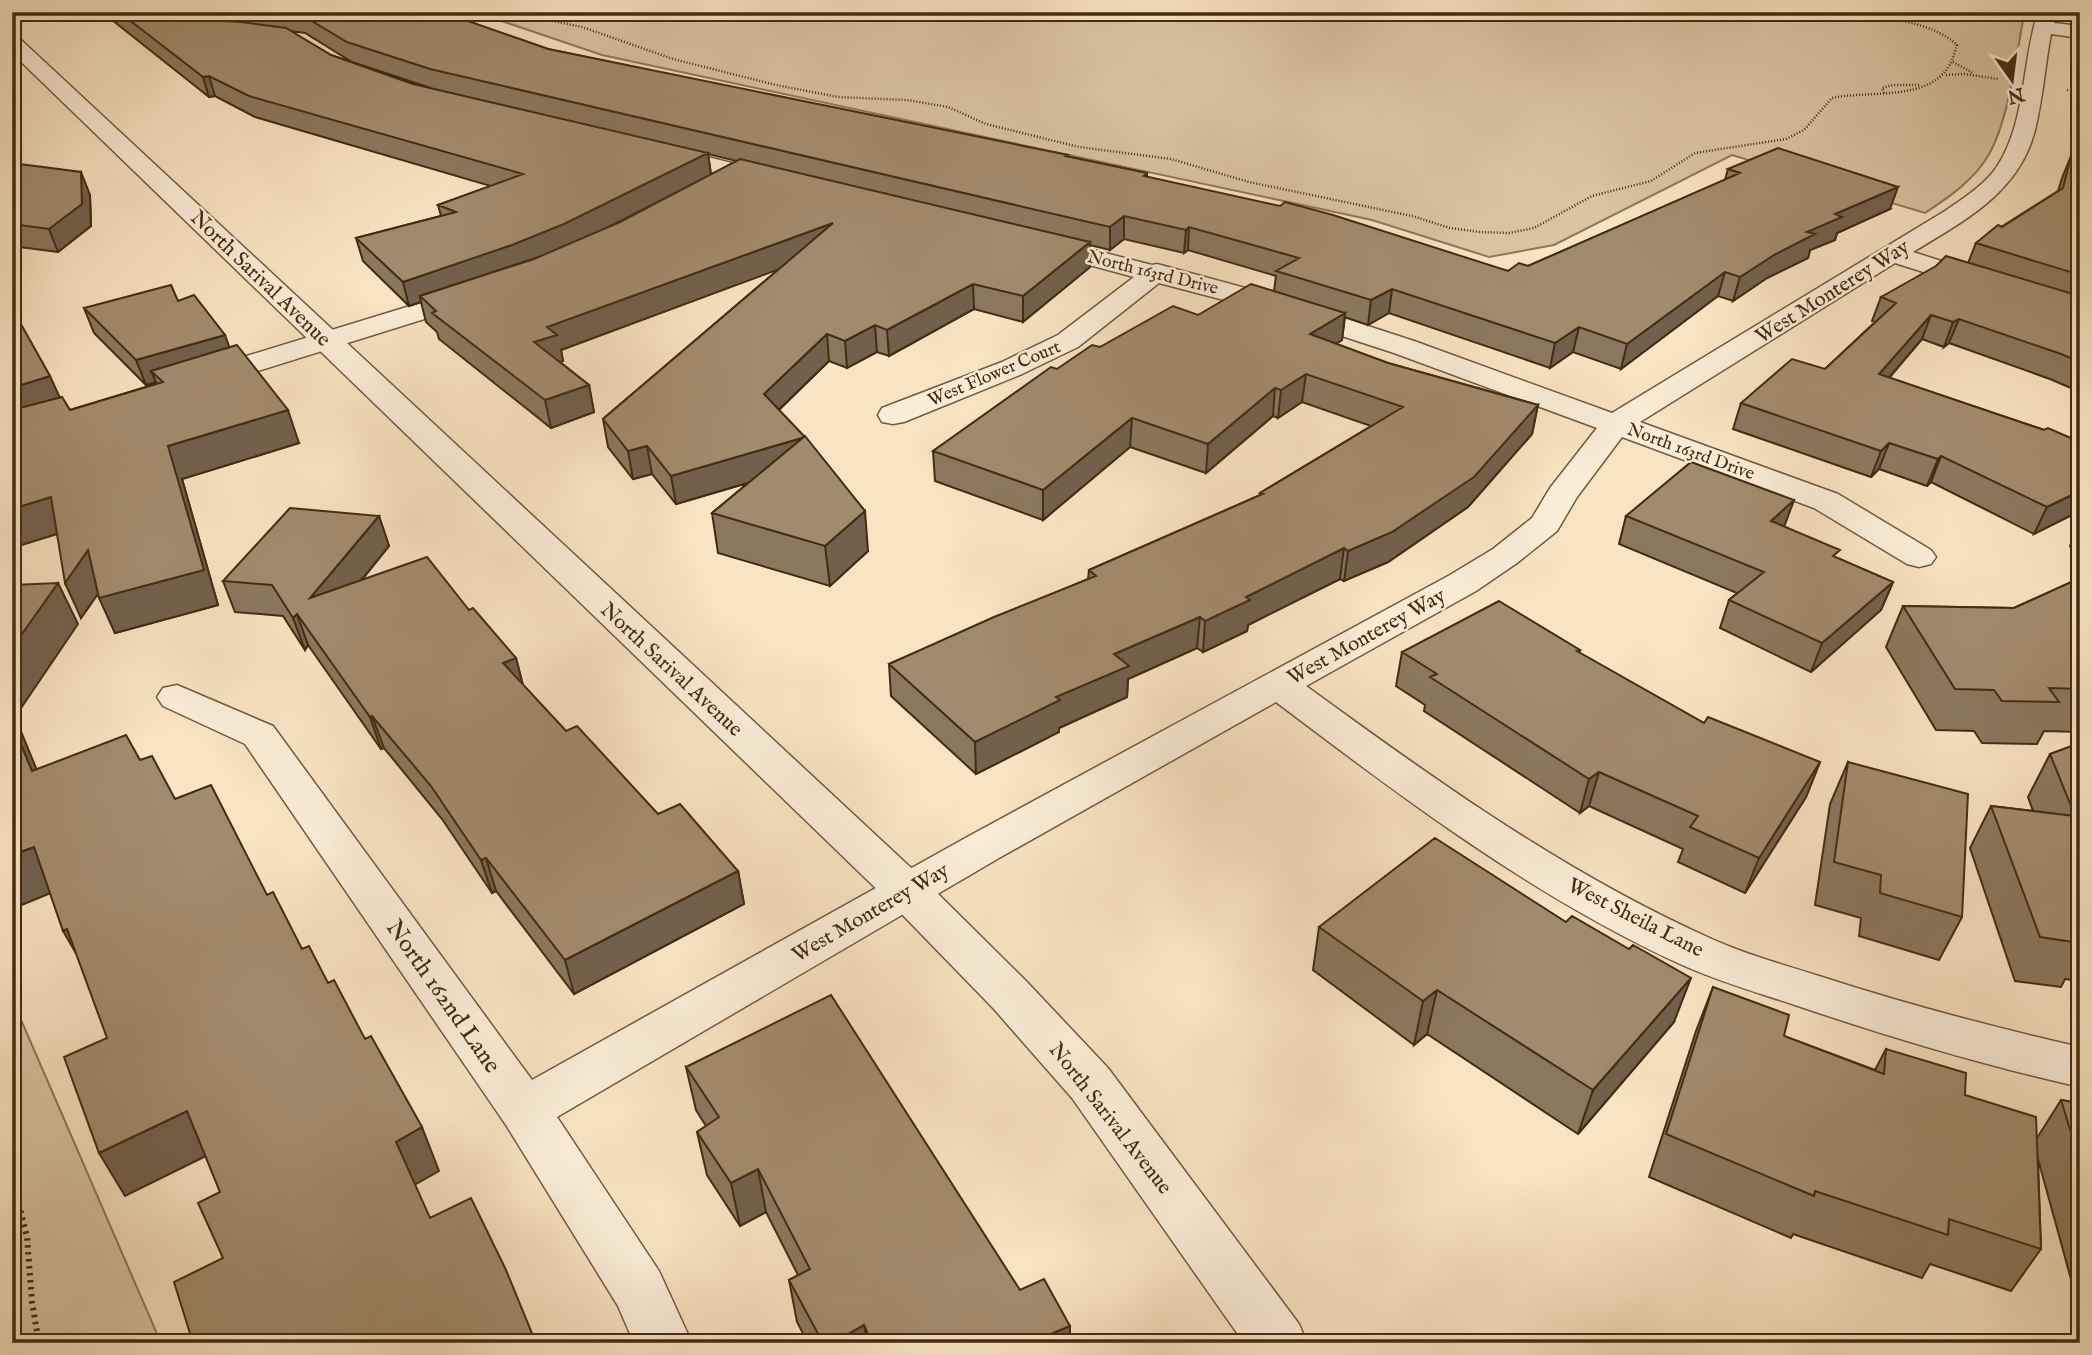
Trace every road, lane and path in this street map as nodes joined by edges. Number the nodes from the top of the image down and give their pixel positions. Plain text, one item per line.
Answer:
1 (511, 12) edge
2 (1857, 12) edge
3 (2046, 20) edge
4 (2080, 32) edge
5 (15, 49) edge
6 (1953, 62) junction
7 (1984, 76) dead end
8 (1926, 85) junction
9 (1884, 93) junction
10 (636, 147) edge
11 (740, 172) junction
12 (794, 185) edge
13 (702, 192) edge
14 (1009, 237) edge
15 (1893, 254) junction
16 (1157, 272) junction
17 (490, 289) edge
18 (2080, 314) edge
19 (326, 342) junction
20 (181, 386) edge
21 (894, 415) dead end
22 (1617, 423) junction
23 (1919, 557) dead end
24 (1277, 684) junction
25 (177, 697) dead end
26 (907, 891) junction
27 (2080, 1067) edge
28 (524, 1110) junction
29 (12, 1177) edge
30 (39, 1343) edge
31 (663, 1343) edge
32 (1278, 1343) edge

1 - 9 path
2 - 6 path
3 - 4 street
3 - 15 street, West Monterey Way
5 - 19 street, North Sarival Avenue
6 - 7 path
6 - 8 path
8 - 9 path
8 - 9 path
10 - 11 street
11 - 12 street
11 - 13 street
14 - 16 street, North 163rd Drive
15 - 18 street
15 - 22 street, West Monterey Way
16 - 21 street, West Flower Court
16 - 22 street, North 163rd Drive
17 - 19 street
19 - 20 street
19 - 26 street, North Sarival Avenue
22 - 23 street, North 163rd Drive
22 - 24 street, West Monterey Way
24 - 26 street, West Monterey Way
24 - 27 street, West Sheila Lane
25 - 28 street, North 162nd Lane
26 - 28 street, West Monterey Way
26 - 32 street, North Sarival Avenue
28 - 31 street, North 162nd Lane
29 - 30 path

